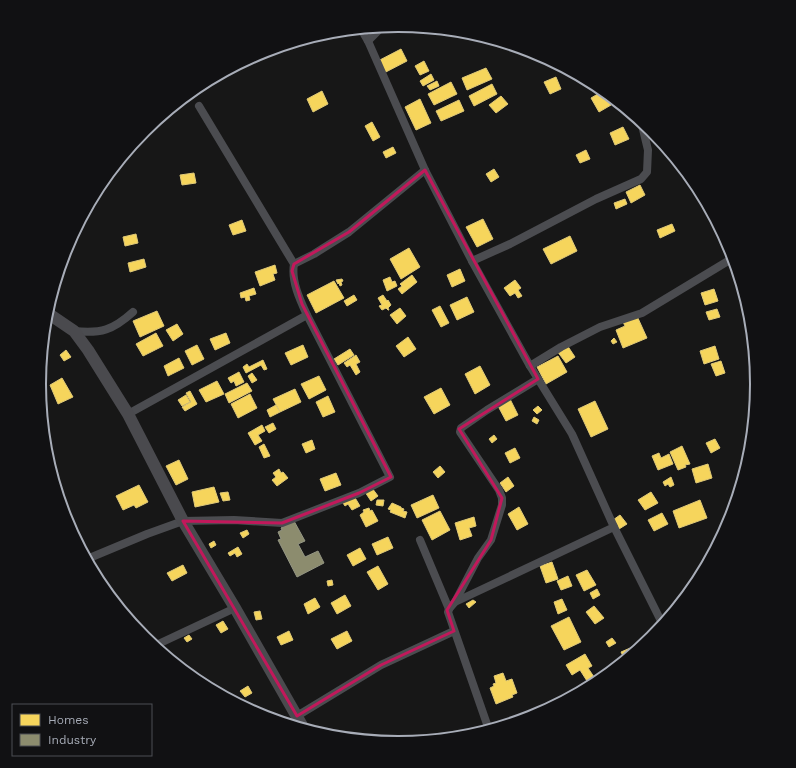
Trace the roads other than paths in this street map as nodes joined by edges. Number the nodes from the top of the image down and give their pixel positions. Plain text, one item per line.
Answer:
1 (376, 33) edge
2 (364, 34) edge
3 (368, 41) junction
4 (199, 106) dead end
5 (644, 132) edge
6 (425, 170) junction
7 (472, 261) junction
8 (727, 261) edge
9 (294, 264) junction
10 (133, 312) dead end
11 (307, 315) junction
12 (53, 317) edge
13 (74, 331) junction
14 (530, 366) junction
15 (538, 379) junction
16 (128, 414) junction
17 (183, 521) junction
18 (614, 527) junction
19 (420, 540) dead end
20 (91, 557) edge
21 (455, 602) junction
22 (236, 608) junction
23 (449, 608) junction
24 (660, 619) edge
25 (454, 631) junction
26 (160, 643) edge
27 (297, 716) junction
28 (300, 722) edge
29 (487, 724) edge

1 - 3 street
2 - 3 street
3 - 6 street
4 - 9 street
5 - 7 street
6 - 7 street
6 - 9 street
7 - 14 street
8 - 14 street
9 - 11 street
10 - 13 street
11 - 16 street
11 - 17 street
12 - 13 main road
13 - 16 main road
14 - 15 street
15 - 18 street
15 - 21 street
16 - 17 main road
17 - 20 street
17 - 22 main road
18 - 21 street
18 - 24 street
19 - 23 street
21 - 23 street
22 - 26 street
22 - 27 main road
23 - 25 street
25 - 27 street
25 - 29 street
27 - 28 main road

